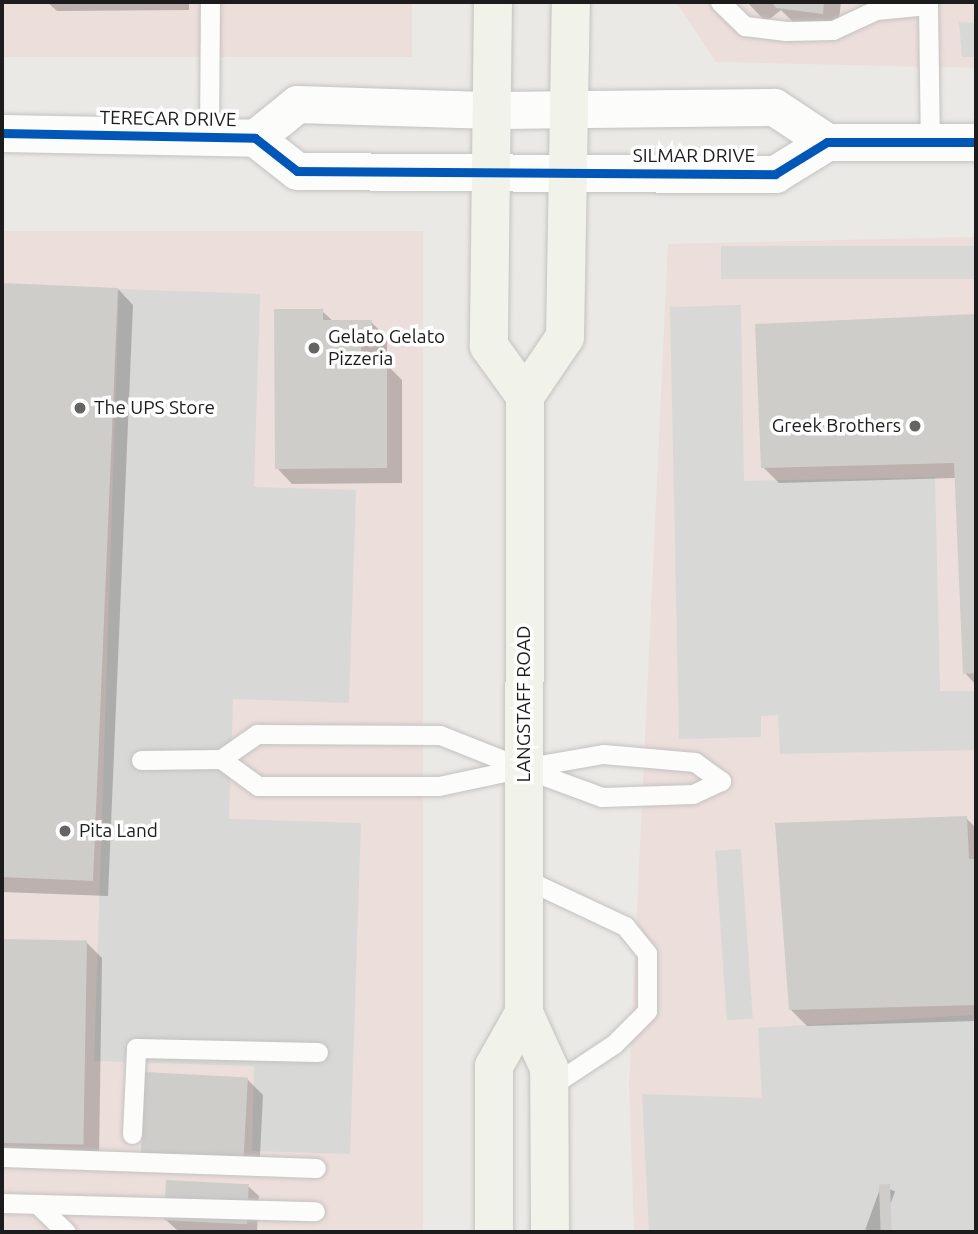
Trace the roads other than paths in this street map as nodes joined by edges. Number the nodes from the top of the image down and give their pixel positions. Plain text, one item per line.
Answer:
1 (210, 2) edge
2 (493, 2) edge
3 (571, 2) edge
4 (720, 2) edge
5 (872, 6) edge
6 (570, 109) junction
7 (492, 110) junction
8 (2, 133) edge
9 (209, 137) junction
10 (255, 138) junction
11 (827, 142) junction
12 (930, 142) junction
13 (976, 142) edge
14 (490, 172) junction
15 (570, 173) junction
16 (525, 396) junction
17 (221, 759) junction
18 (141, 760) dead end
19 (523, 768) junction
20 (523, 878) junction
21 (524, 1013) junction
22 (318, 1052) dead end
23 (549, 1087) junction
24 (132, 1134) dead end
25 (2, 1157) edge
26 (316, 1168) dead end
27 (2, 1203) edge
28 (37, 1204) junction
29 (315, 1211) dead end
30 (66, 1232) edge
31 (494, 1232) edge
32 (550, 1232) edge

1 - 9 lane
2 - 7 main road
3 - 6 main road
4 - 5 lane
5 - 12 lane
6 - 7 street, TERECAR DRIVE
6 - 11 street
6 - 15 main road
7 - 10 street, TERECAR DRIVE
7 - 14 main road
8 - 9 street, TERECAR DRIVE
9 - 10 street, TERECAR DRIVE
10 - 14 street, TERECAR DRIVE
11 - 12 street
11 - 15 street, SILMAR DRIVE
12 - 13 street
14 - 15 street, TERECAR DRIVE
14 - 16 main road
15 - 16 main road
16 - 19 main road, LANGSTAFF ROAD
17 - 18 lane
17 - 19 lane
17 - 19 lane
19 - 19 lane
19 - 20 main road, LANGSTAFF ROAD
20 - 21 main road, LANGSTAFF ROAD
20 - 23 lane
21 - 23 main road, LANGSTAFF ROAD
21 - 31 main road, LANGSTAFF ROAD
22 - 24 lane
23 - 32 main road, LANGSTAFF ROAD
25 - 26 lane
27 - 28 lane
28 - 29 lane
28 - 30 lane

